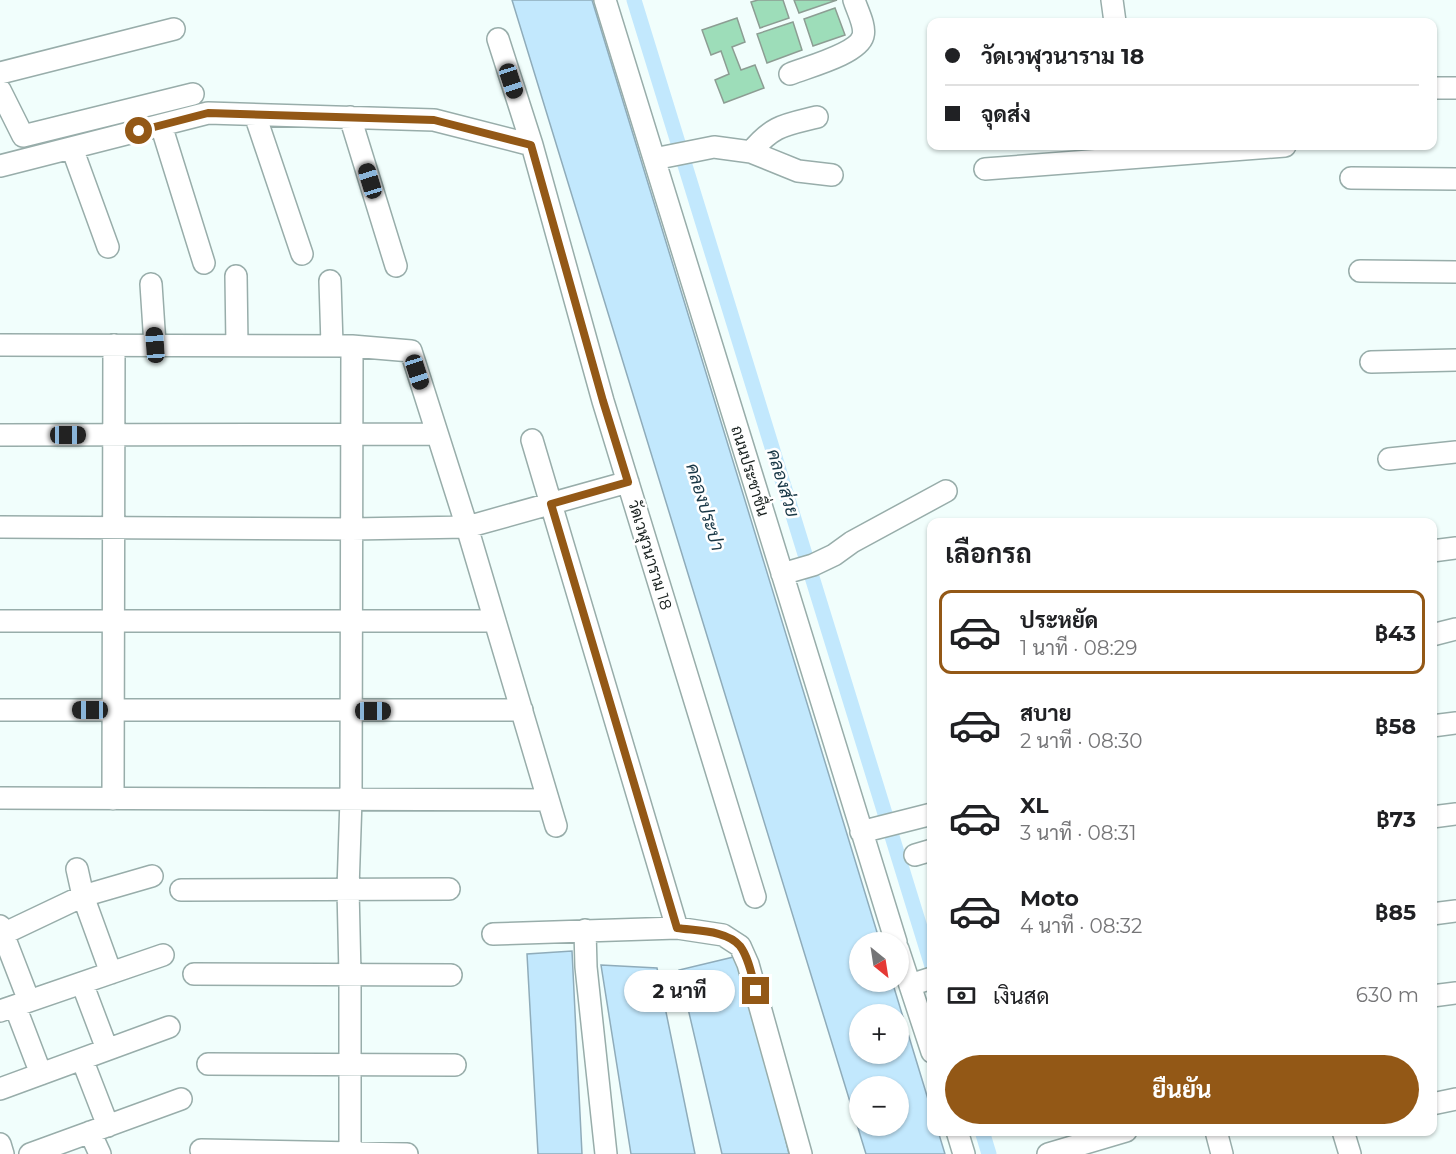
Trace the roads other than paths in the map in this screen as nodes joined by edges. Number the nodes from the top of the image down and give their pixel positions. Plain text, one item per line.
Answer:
1 (854, 0) edge
2 (1112, 0) edge
3 (608, 1) edge
4 (1114, 18) edge
5 (174, 29) dead end
6 (498, 39) dead end
7 (0, 73) edge
8 (790, 74) dead end
9 (1437, 88) edge
10 (1456, 88) edge
11 (0, 90) edge
12 (194, 94) dead end
13 (255, 115) junction
14 (350, 117) junction
15 (817, 117) dead end
16 (161, 125) junction
17 (531, 145) junction
18 (72, 148) junction
19 (1163, 150) edge
20 (1132, 151) edge
21 (751, 152) junction
22 (654, 159) junction
23 (0, 166) edge
24 (985, 169) dead end
25 (832, 175) dead end
26 (1351, 178) dead end
27 (1456, 179) edge
28 (108, 248) dead end
29 (302, 254) dead end
30 (204, 263) dead end
31 (396, 266) dead end
32 (1360, 271) dead end
33 (1456, 272) edge
34 (236, 276) dead end
35 (330, 281) dead end
36 (151, 284) dead end
37 (0, 345) edge
38 (114, 345) junction
39 (155, 345) junction
40 (237, 345) junction
41 (342, 346) junction
42 (1456, 360) edge
43 (1371, 362) dead end
44 (437, 434) junction
45 (0, 435) edge
46 (114, 435) junction
47 (352, 436) junction
48 (532, 440) dead end
49 (1456, 452) edge
50 (1389, 459) dead end
51 (628, 482) junction
52 (946, 491) dead end
53 (551, 504) junction
54 (0, 527) edge
55 (467, 527) junction
56 (114, 528) junction
57 (352, 529) junction
58 (1456, 548) edge
59 (1437, 550) edge
60 (782, 574) junction
61 (113, 619) junction
62 (351, 620) junction
63 (0, 621) edge
64 (495, 621) junction
65 (1456, 629) edge
66 (1437, 634) edge
67 (0, 710) edge
68 (113, 710) junction
69 (522, 710) junction
70 (351, 711) junction
71 (1456, 723) edge
72 (1437, 725) edge
73 (0, 798) edge
74 (113, 799) junction
75 (351, 799) junction
76 (548, 801) junction
77 (1456, 814) edge
78 (927, 815) edge
79 (1437, 816) edge
80 (556, 826) dead end
81 (861, 832) junction
82 (77, 869) dead end
83 (152, 876) dead end
84 (348, 889) junction
85 (450, 889) dead end
86 (181, 890) dead end
87 (83, 896) junction
88 (755, 897) dead end
89 (1456, 911) edge
90 (1437, 913) edge
91 (677, 928) junction
92 (2, 930) edge
93 (585, 930) junction
94 (893, 932) edge
95 (493, 934) dead end
96 (163, 955) dead end
97 (111, 973) junction
98 (194, 974) dead end
99 (350, 975) junction
100 (451, 975) dead end
101 (927, 980) edge
102 (909, 982) edge
103 (82, 983) junction
104 (910, 985) junction
105 (1456, 993) edge
106 (1437, 995) edge
107 (14, 1006) edge
108 (169, 1027) dead end
109 (927, 1037) edge
110 (107, 1050) junction
111 (82, 1059) junction
112 (208, 1064) dead end
113 (350, 1065) junction
114 (455, 1065) dead end
115 (41, 1074) junction
116 (0, 1089) edge
117 (181, 1099) dead end
118 (1456, 1099) edge
119 (1437, 1103) edge
120 (99, 1129) junction
121 (959, 1136) edge
122 (1109, 1136) edge
123 (1217, 1136) edge
124 (1345, 1136) edge
125 (0, 1144) edge
126 (201, 1150) dead end
127 (229, 1152) edge
128 (282, 1153) edge
129 (350, 1153) edge
130 (3, 1154) edge
131 (30, 1154) edge
132 (100, 1154) edge
133 (373, 1154) edge
134 (407, 1154) edge
135 (606, 1154) edge
136 (801, 1154) edge
137 (964, 1154) edge
138 (1048, 1154) edge
139 (1222, 1154) edge
140 (1350, 1154) edge

1 - 8 street
2 - 4 street
3 - 22 street, ถนนประชาชื่น
5 - 7 street
6 - 17 street, วัดเวฬุวนาราม 18
9 - 10 street
11 - 12 street
13 - 14 street
13 - 16 street
13 - 29 street
14 - 17 street
14 - 31 street
15 - 21 street
16 - 18 street
16 - 30 street
17 - 51 street, วัดเวฬุวนาราม 18
18 - 23 street
18 - 28 street
19 - 20 street
20 - 24 street
21 - 22 street
21 - 25 street
22 - 60 street, ถนนประชาชื่น
26 - 27 street
32 - 33 street
34 - 40 street
35 - 41 street
36 - 39 street
37 - 38 street
38 - 39 street
38 - 46 street
39 - 40 street
40 - 41 street
41 - 44 street
41 - 47 street
42 - 43 street
44 - 47 street
44 - 55 street
45 - 46 street
46 - 47 street
46 - 56 street
47 - 57 street
48 - 53 street
49 - 50 street
51 - 53 street
51 - 88 street, วัดเวฬุวนาราม 18
52 - 60 street
53 - 55 street
53 - 91 street
54 - 56 street
55 - 57 street
55 - 64 street
56 - 57 street
56 - 61 street
57 - 62 street
58 - 59 street
60 - 81 street, ถนนประชาชื่น
61 - 62 street
61 - 63 street
61 - 68 street
62 - 64 street
62 - 70 street
64 - 69 street
65 - 66 street
67 - 68 street
68 - 70 street
68 - 74 street
69 - 70 street
69 - 76 street
70 - 75 street
71 - 72 street
73 - 74 street
74 - 75 street
75 - 76 street
75 - 84 street
76 - 80 street
77 - 79 street
78 - 81 street
81 - 94 street, ถนนประชาชื่น
82 - 87 street
83 - 87 street
84 - 85 street
84 - 86 street
84 - 99 street
87 - 92 street
87 - 97 street
89 - 90 street
91 - 93 street
91 - 136 street
92 - 107 street
93 - 95 street
93 - 135 street
96 - 97 street
97 - 103 street
98 - 99 street
99 - 100 street
99 - 113 street
101 - 104 street
102 - 104 street
103 - 107 street
103 - 110 street
104 - 109 street
105 - 106 street
107 - 115 street
108 - 110 street
110 - 111 street
111 - 115 street
111 - 120 street
112 - 113 street
113 - 114 street
113 - 129 street
115 - 116 street
117 - 120 street
118 - 119 street
120 - 131 street
120 - 132 street
121 - 137 street
122 - 138 street
123 - 139 street
124 - 140 street
125 - 130 street
126 - 127 street
127 - 128 street
128 - 129 street
129 - 133 street
133 - 134 street

